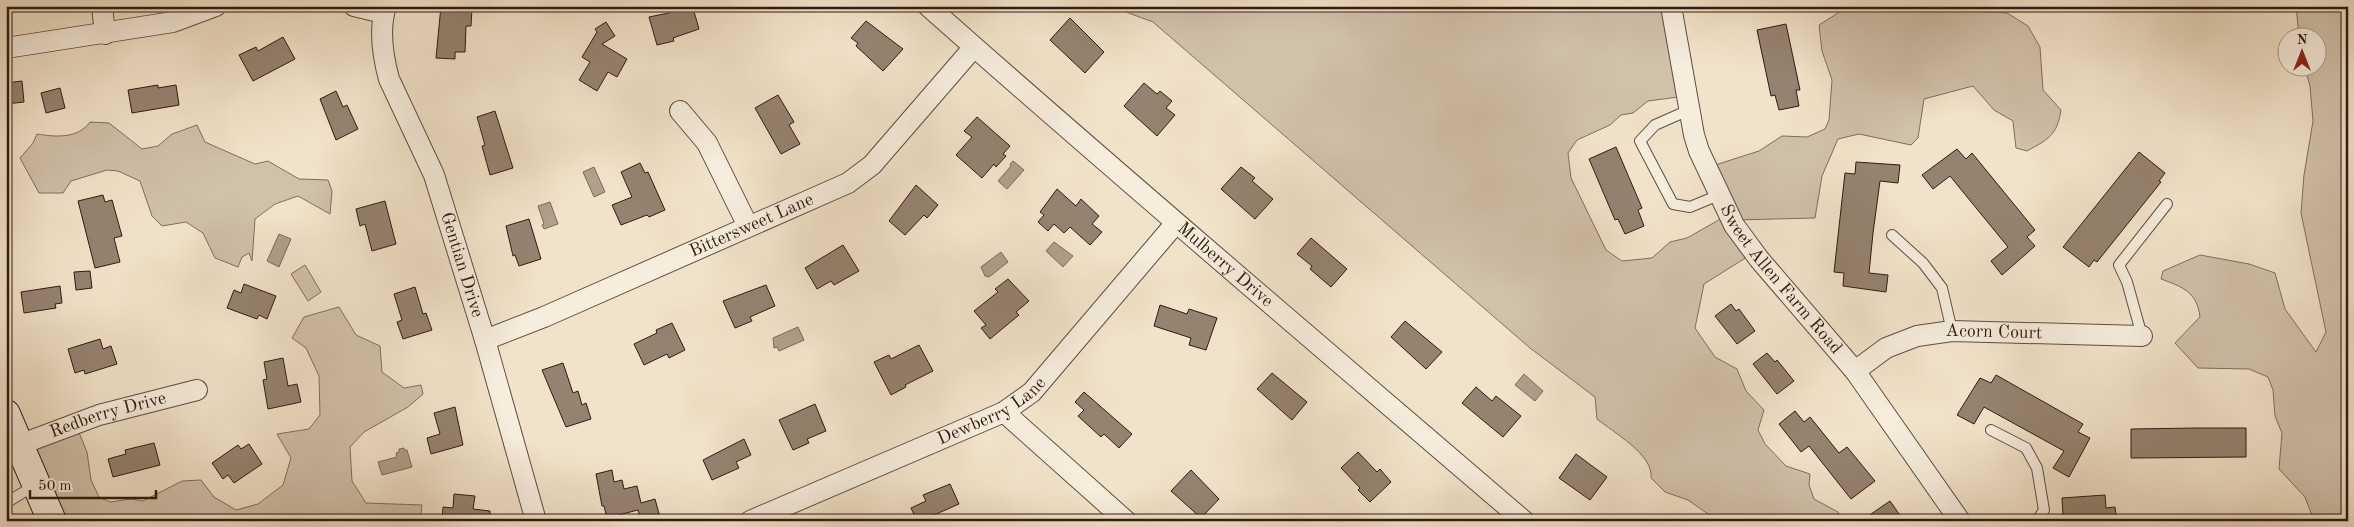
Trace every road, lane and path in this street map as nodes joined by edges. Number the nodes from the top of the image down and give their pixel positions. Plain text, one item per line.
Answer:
1 (102, 6) edge
2 (216, 6) edge
3 (354, 6) edge
4 (928, 6) edge
5 (1671, 6) edge
6 (384, 10) edge
7 (105, 34) junction
8 (974, 47) junction
9 (6, 48) edge
10 (1689, 110) junction
11 (680, 112) dead end
12 (1719, 195) junction
13 (2167, 204) dead end
14 (1175, 224) junction
15 (748, 226) junction
16 (1892, 235) dead end
17 (1952, 331) junction
18 (2142, 336) joint
19 (485, 340) junction
20 (1855, 371) junction
21 (197, 390) dead end
22 (1004, 412) junction
23 (6, 414) edge
24 (1991, 430) dead end
25 (19, 445) junction
26 (36, 484) junction
27 (6, 503) edge
28 (52, 521) edge
29 (536, 521) edge
30 (750, 521) edge
31 (1126, 521) edge
32 (1524, 521) edge
33 (1960, 521) edge
34 (2037, 521) edge

1 - 7 street
2 - 7 street
3 - 6 street
4 - 8 street, Mulberry Drive
5 - 10 street, Sweet Allen Farm Road
6 - 19 street, Gentian Drive
7 - 9 street
8 - 14 street, Mulberry Drive
8 - 15 street, Bittersweet Lane
10 - 12 street, Sweet Allen Farm Road
10 - 12 lane
11 - 15 street
12 - 20 street, Sweet Allen Farm Road
13 - 18 lane
14 - 22 street, Dewberry Lane
14 - 32 street, Mulberry Drive
15 - 19 street, Bittersweet Lane
16 - 17 lane
17 - 18 street, Acorn Court
17 - 20 street, Acorn Court
19 - 29 street, Gentian Drive
20 - 33 street, Sweet Allen Farm Road
21 - 25 street, Redberry Drive
22 - 30 street, Dewberry Lane
22 - 31 street
23 - 25 street
24 - 34 lane
25 - 26 street
26 - 27 lane
26 - 28 street

